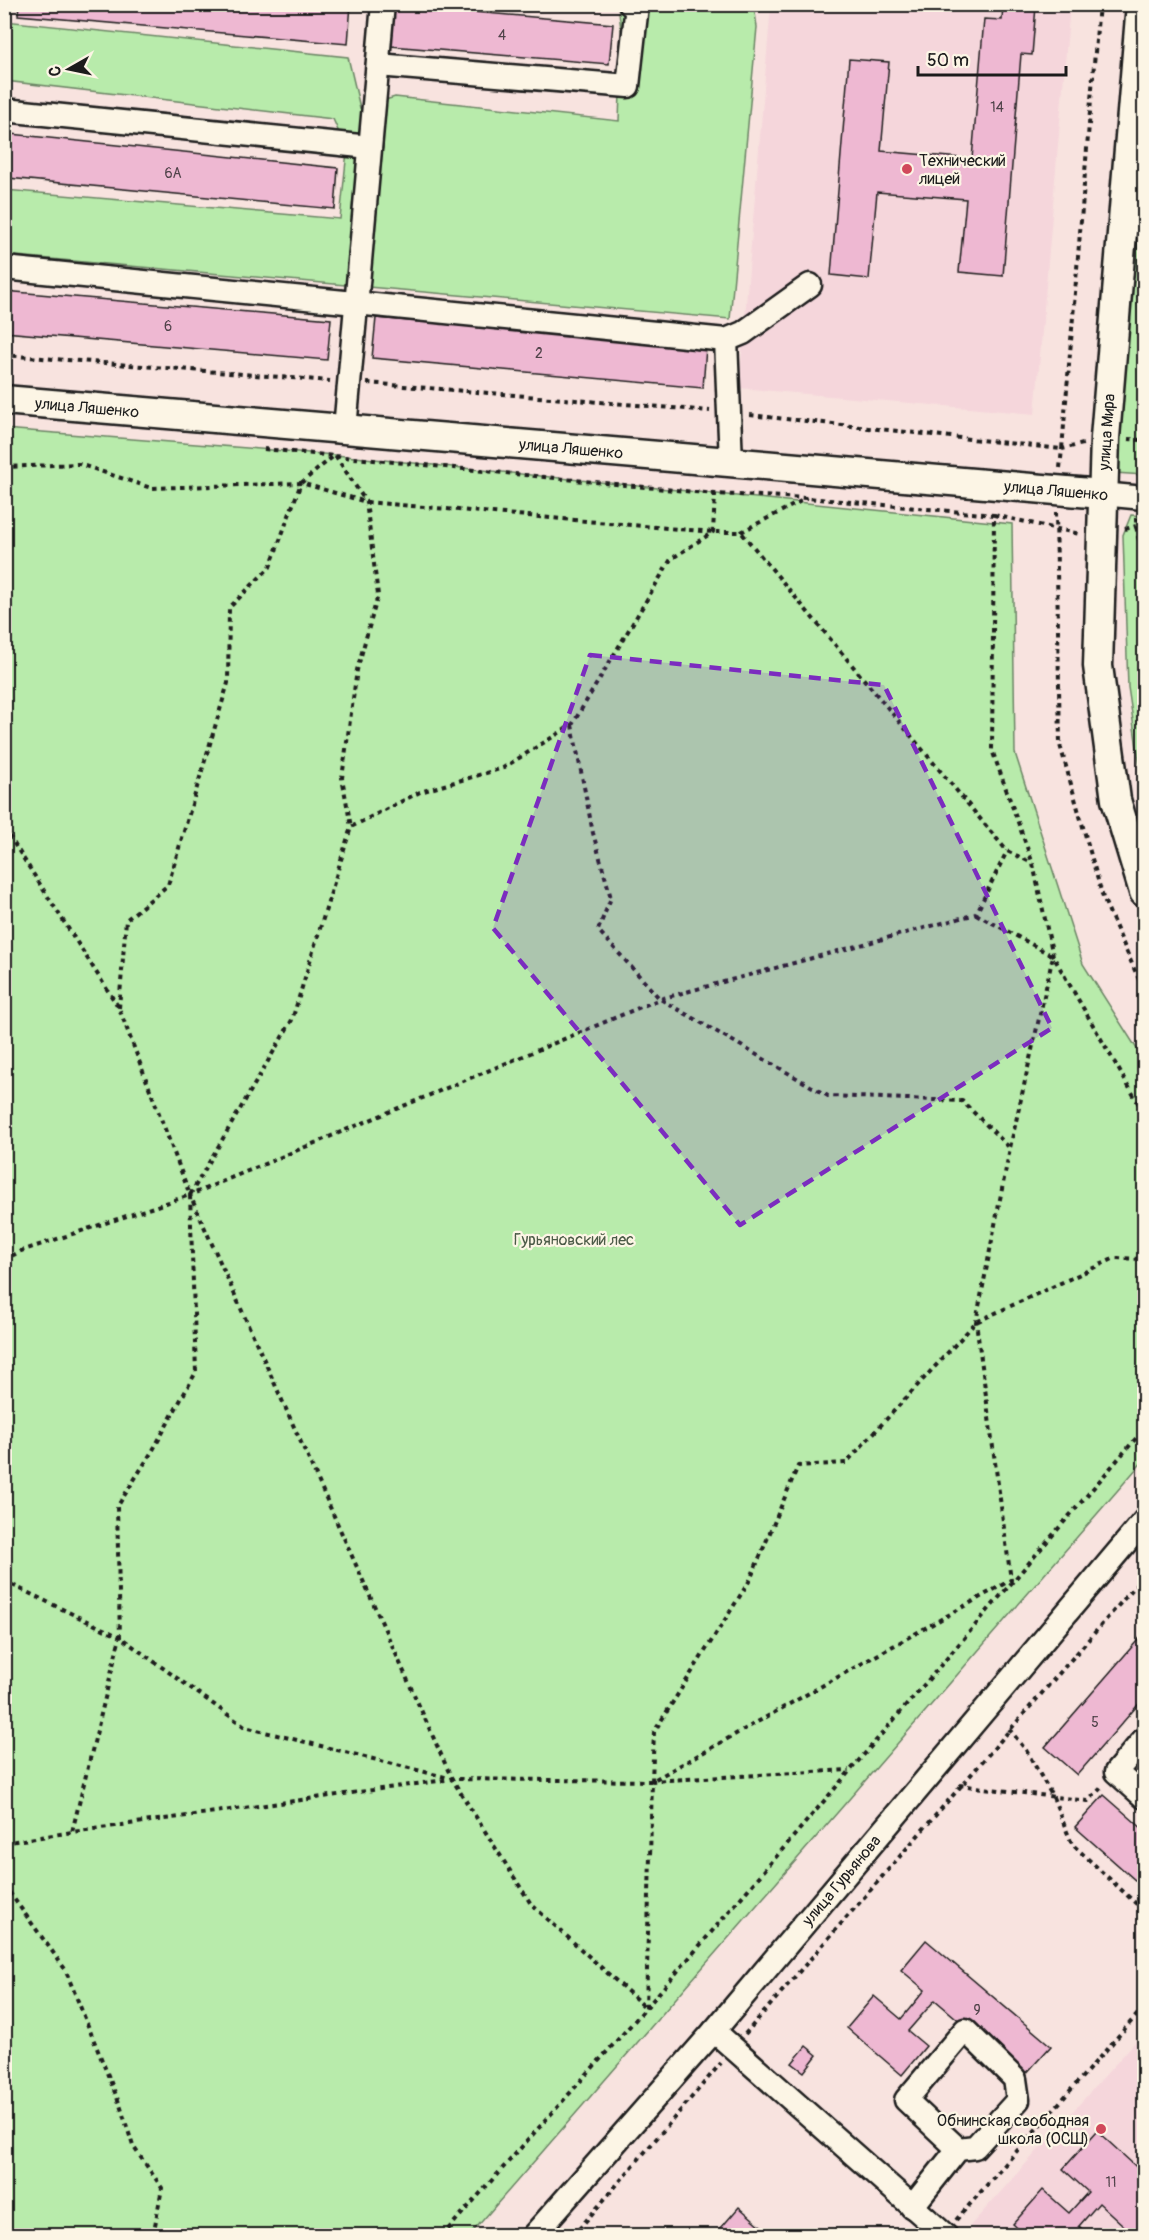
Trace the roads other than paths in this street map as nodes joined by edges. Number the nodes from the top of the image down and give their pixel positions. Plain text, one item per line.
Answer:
1 (383, 4) edge
2 (630, 4) edge
3 (1141, 4) edge
4 (637, 5) edge
5 (378, 65) junction
6 (4, 110) edge
7 (370, 147) junction
8 (4, 268) edge
9 (810, 285) dead end
10 (355, 302) junction
11 (726, 340) junction
12 (4, 400) edge
13 (340, 442) junction
14 (731, 462) junction
15 (1102, 494) junction
16 (1141, 497) edge
17 (1144, 892) edge
18 (1144, 1521) edge
19 (1144, 1739) edge
20 (1144, 1797) edge
21 (714, 2031) junction
22 (958, 2149) junction
23 (912, 2207) junction
24 (533, 2235) edge
25 (945, 2235) edge

1 - 5 street
2 - 4 street
3 - 15 main road, улица Мира
4 - 5 street
5 - 7 street
6 - 7 street
7 - 10 street
8 - 10 street
9 - 11 street
10 - 11 street
10 - 13 street
11 - 14 street
12 - 13 main road, улица Ляшенко
13 - 14 main road, улица Ляшенко
14 - 15 main road, улица Ляшенко
15 - 16 street, улица Ляшенко
15 - 17 main road, улица Мира
18 - 21 street, улица Гурьянова
19 - 20 street
21 - 23 street
21 - 24 street, улица Гурьянова
22 - 22 street
22 - 23 street
23 - 25 street

